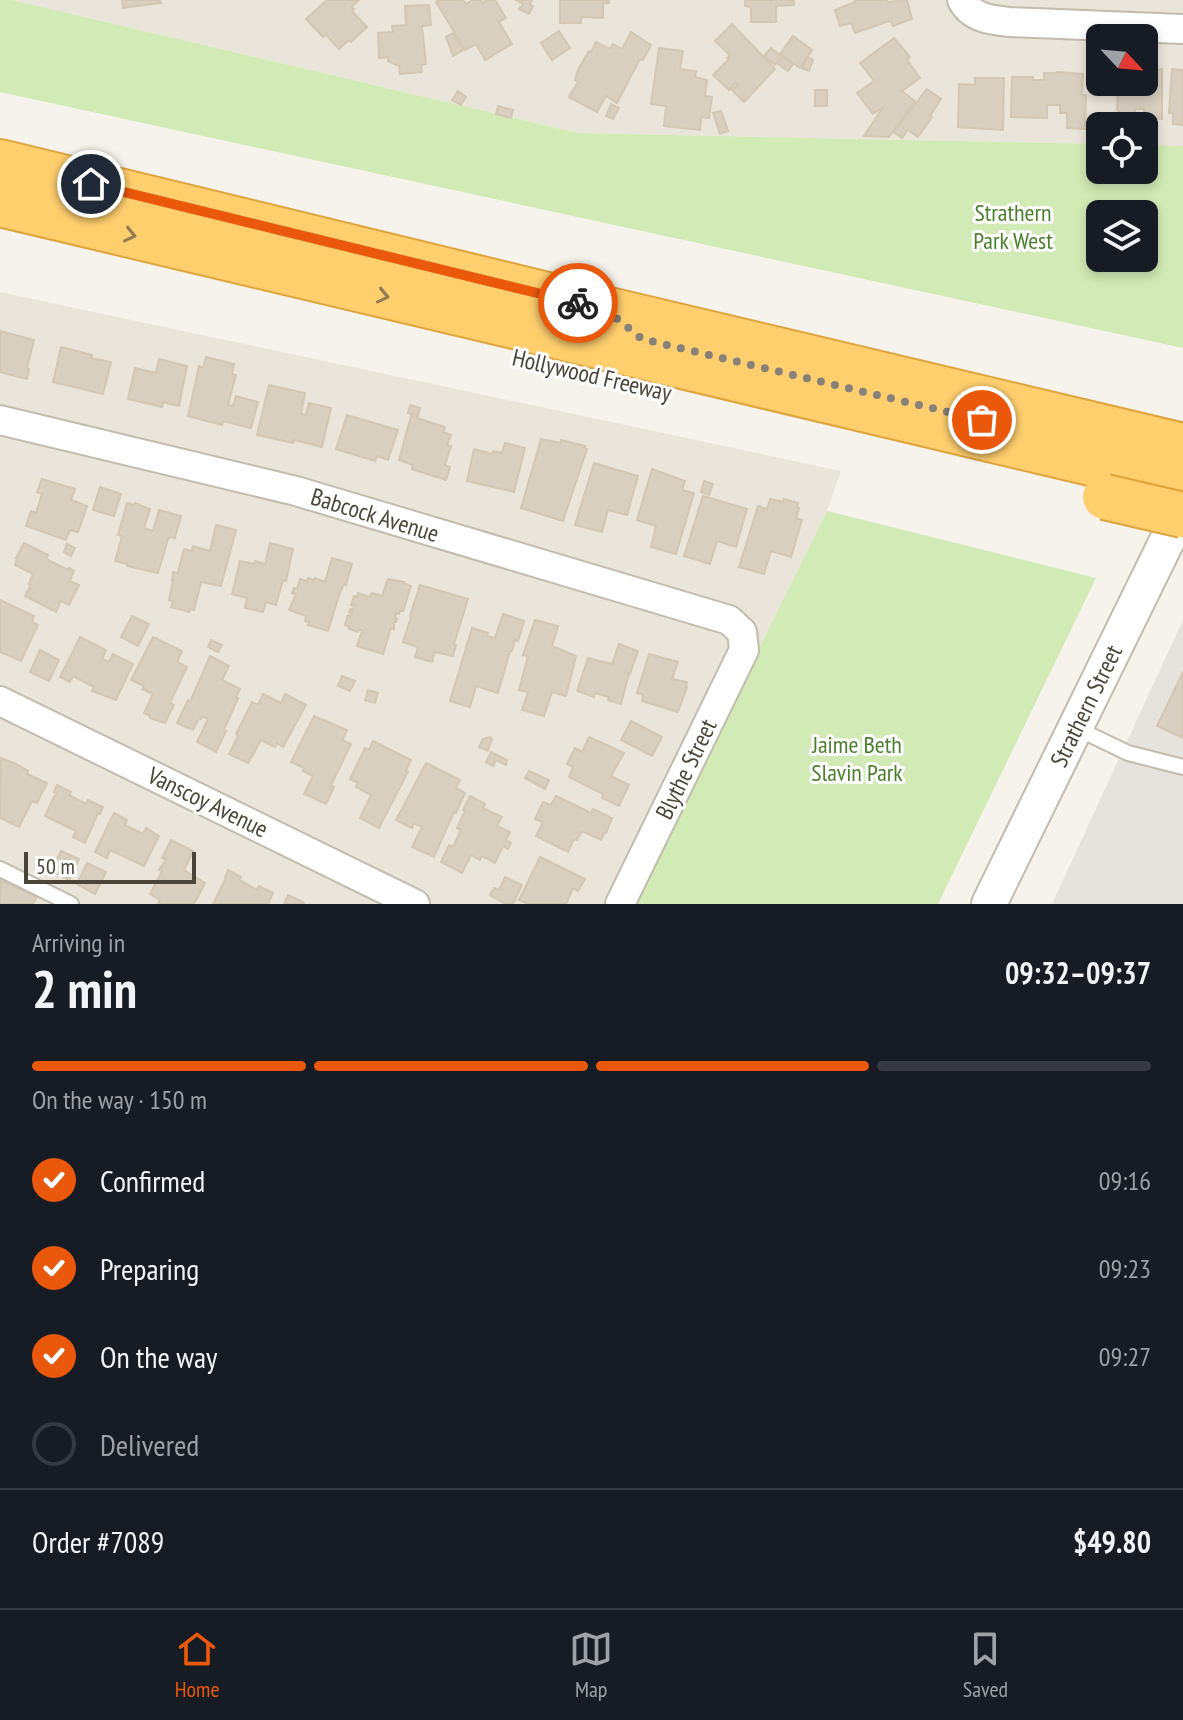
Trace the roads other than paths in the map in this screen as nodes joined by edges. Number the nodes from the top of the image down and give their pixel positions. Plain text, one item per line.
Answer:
1 (962, 0) edge
2 (1183, 29) edge
3 (0, 162) edge
4 (0, 204) edge
5 (0, 235) edge
6 (1, 426) edge
7 (1183, 446) edge
8 (1121, 464) junction
9 (1183, 468) edge
10 (1183, 485) edge
11 (1183, 508) edge
12 (1183, 515) edge
13 (742, 632) joint
14 (0, 701) edge
15 (1075, 728) junction
16 (1183, 767) edge
17 (0, 869) edge
18 (71, 904) edge
19 (415, 904) edge
20 (620, 904) edge
21 (989, 904) edge

1 - 2 street
3 - 8 highway, Hollywood Freeway
4 -> 8 highway
5 - 8 highway, Hollywood Freeway
6 - 13 street, Babcock Avenue
7 - 8 highway, Hollywood Freeway
8 - 9 highway
8 - 10 highway
8 - 12 highway, Hollywood Freeway, bridge
11 - 15 street, Strathern Street
13 - 20 street, Blythe Street
14 - 19 street, Vanscoy Avenue
15 - 16 lane
15 - 21 street, Strathern Street
17 - 18 lane

